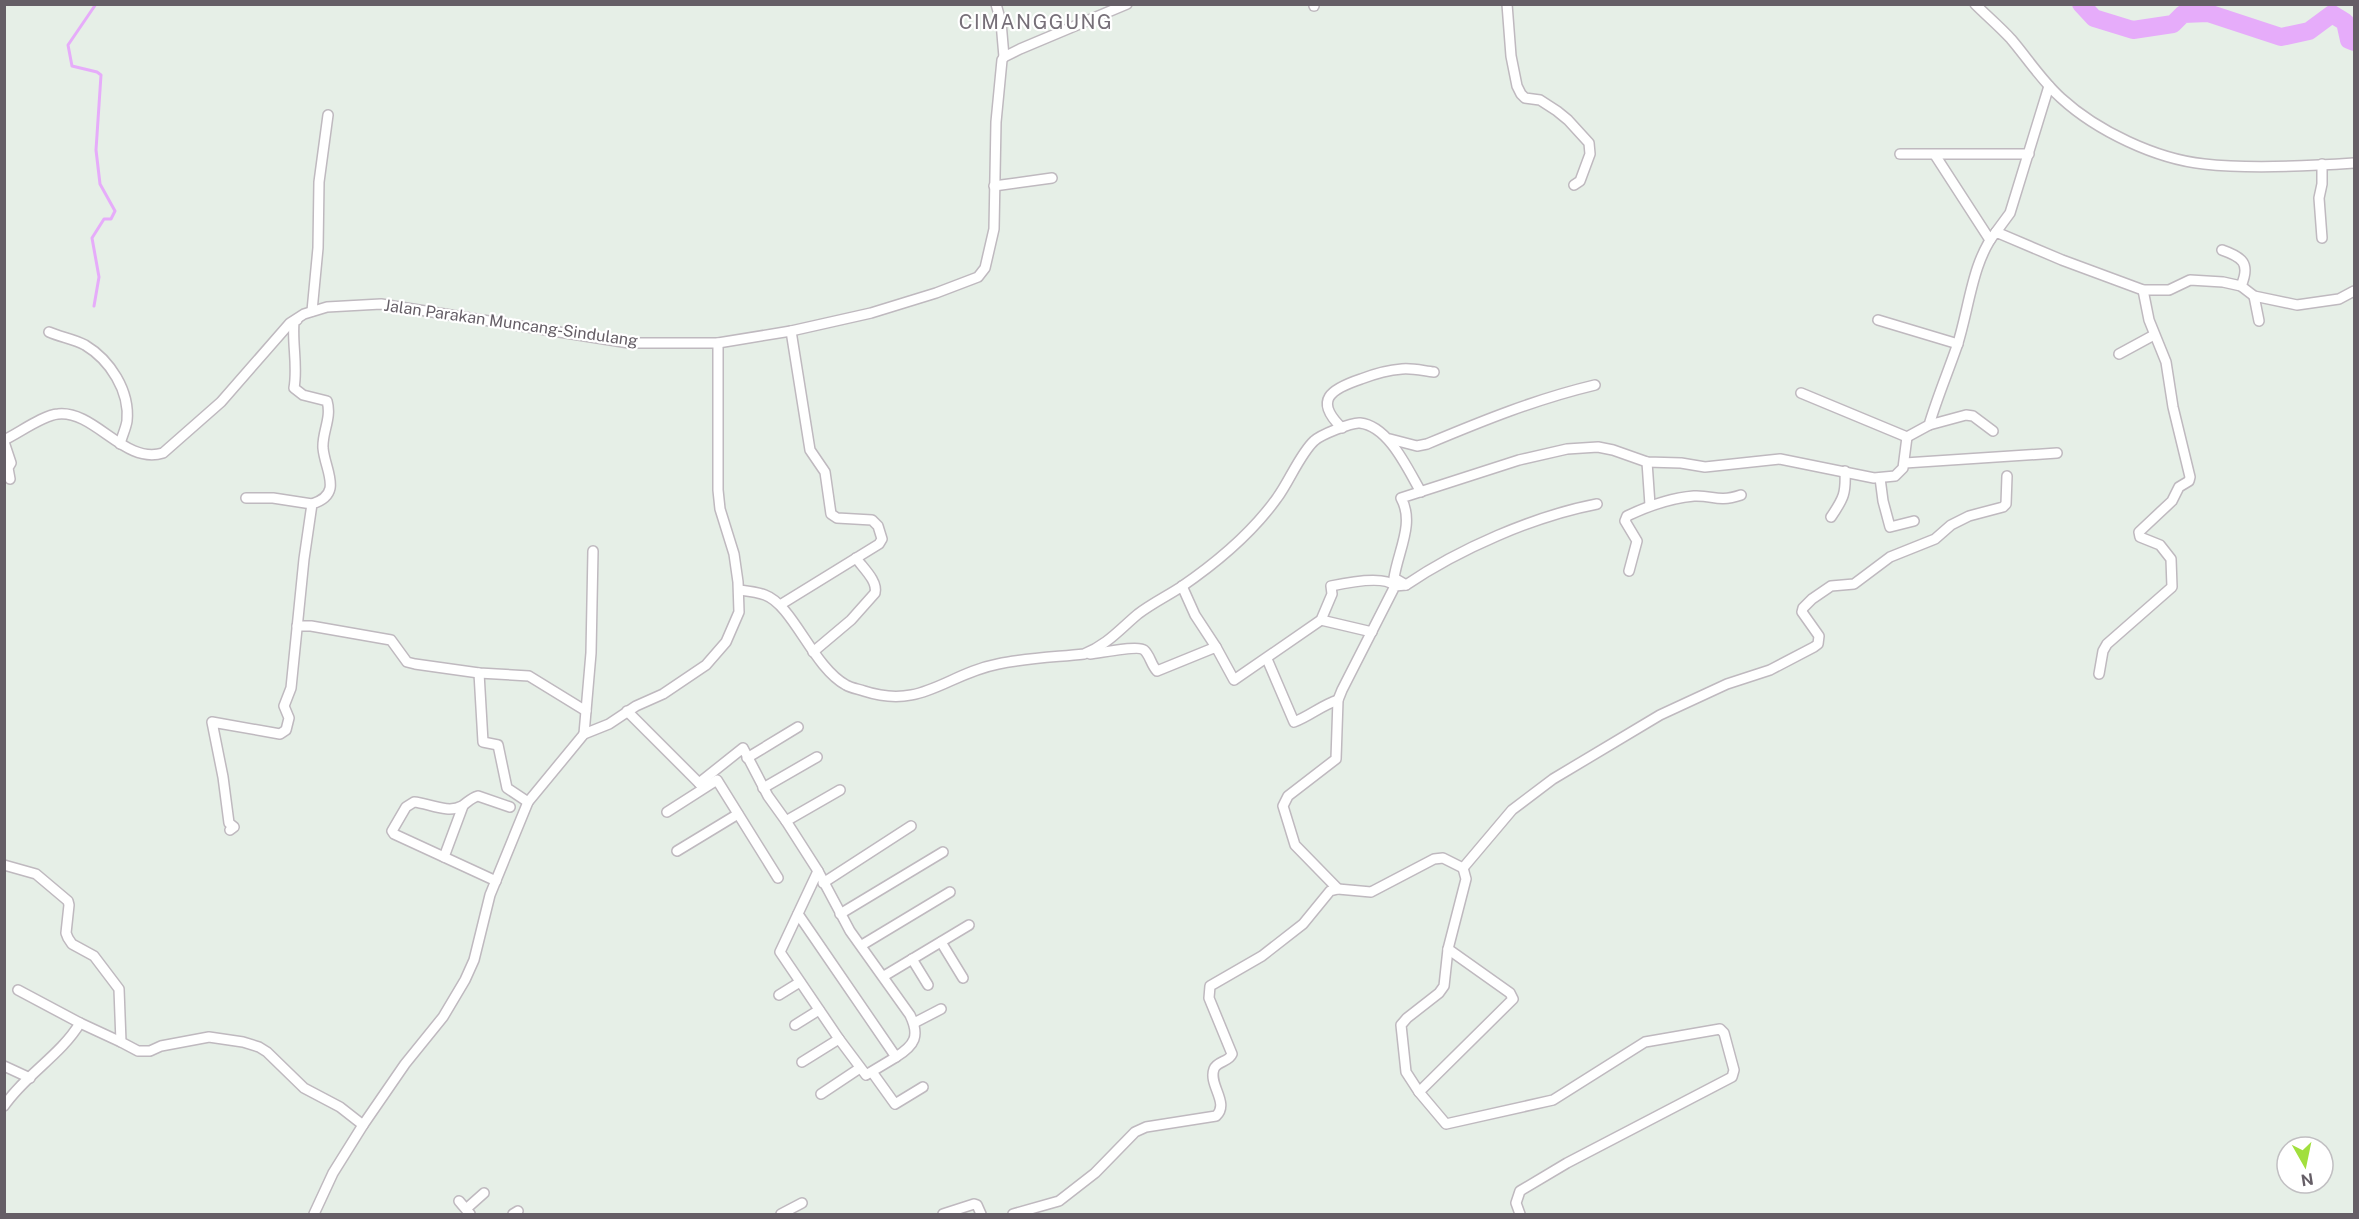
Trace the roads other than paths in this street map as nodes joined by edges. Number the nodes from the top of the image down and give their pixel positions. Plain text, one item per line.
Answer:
1 (996, 4) edge
2 (1128, 4) edge
3 (1507, 4) edge
4 (1975, 4) edge
5 (1004, 57) junction
6 (2049, 86) junction
7 (328, 115) dead end
8 (1900, 154) dead end
9 (1942, 154) junction
10 (2029, 154) junction
11 (2355, 163) edge
12 (2322, 164) junction
13 (1052, 178) dead end
14 (1574, 185) dead end
15 (994, 186) junction
16 (1993, 236) junction
17 (2322, 238) dead end
18 (2222, 250) dead end
19 (2242, 284) junction
20 (2143, 290) junction
21 (2355, 291) edge
22 (2254, 296) junction
23 (308, 313) junction
24 (1878, 320) dead end
25 (2259, 321) dead end
26 (791, 331) junction
27 (49, 332) dead end
28 (2154, 335) junction
29 (718, 343) junction
30 (1958, 344) junction
31 (2119, 354) dead end
32 (1434, 372) dead end
33 (1595, 385) dead end
34 (1801, 393) dead end
35 (1929, 425) junction
36 (1342, 428) junction
37 (1993, 431) dead end
38 (1907, 436) junction
39 (1389, 439) junction
40 (4, 441) edge
41 (120, 444) junction
42 (2057, 453) dead end
43 (1647, 462) junction
44 (1905, 463) junction
45 (1845, 471) junction
46 (2007, 476) dead end
47 (1880, 478) junction
48 (10, 479) dead end
49 (1421, 492) junction
50 (1741, 495) dead end
51 (246, 498) dead end
52 (312, 504) junction
53 (1597, 504) dead end
54 (1650, 505) junction
55 (1831, 517) dead end
56 (1914, 521) dead end
57 (593, 551) dead end
58 (856, 558) junction
59 (1629, 571) dead end
60 (1406, 585) junction
61 (1182, 586) junction
62 (1395, 586) junction
63 (739, 590) junction
64 (780, 604) junction
65 (1321, 620) junction
66 (297, 626) junction
67 (1372, 632) junction
68 (1216, 647) junction
69 (813, 652) junction
70 (1084, 654) junction
71 (1267, 659) junction
72 (479, 673) junction
73 (2099, 674) dead end
74 (1338, 700) junction
75 (586, 711) junction
76 (627, 711) junction
77 (798, 727) dead end
78 (584, 734) junction
79 (747, 758) junction
80 (817, 758) dead end
81 (701, 785) junction
82 (763, 788) junction
83 (840, 790) dead end
84 (528, 802) junction
85 (462, 806) junction
86 (510, 807) dead end
87 (667, 812) dead end
88 (738, 814) junction
89 (786, 820) junction
90 (911, 826) dead end
91 (230, 830) dead end
92 (677, 851) dead end
93 (944, 852) dead end
94 (444, 857) junction
95 (4, 865) edge
96 (1463, 868) junction
97 (818, 871) junction
98 (778, 878) dead end
99 (495, 880) junction
100 (823, 883) junction
101 (1338, 889) junction
102 (950, 892) dead end
103 (798, 914) junction
104 (840, 914) junction
105 (969, 925) dead end
106 (941, 942) junction
107 (862, 945) junction
108 (1448, 949) junction
109 (912, 959) junction
110 (884, 976) junction
111 (963, 978) dead end
112 (800, 982) junction
113 (928, 985) dead end
114 (18, 990) dead end
115 (779, 995) dead end
116 (941, 1009) dead end
117 (819, 1010) junction
118 (80, 1023) junction
119 (914, 1023) junction
120 (795, 1025) dead end
121 (839, 1039) junction
122 (121, 1042) junction
123 (897, 1057) junction
124 (802, 1062) dead end
125 (4, 1066) edge
126 (861, 1068) junction
127 (872, 1072) junction
128 (30, 1078) junction
129 (923, 1087) dead end
130 (1419, 1092) junction
131 (821, 1094) dead end
132 (4, 1106) edge
133 (363, 1125) junction
134 (484, 1193) dead end
135 (459, 1201) dead end
136 (802, 1203) dead end
137 (468, 1212) edge
138 (782, 1214) edge
139 (314, 1215) edge
140 (943, 1215) edge
141 (981, 1215) edge
142 (1013, 1215) edge
143 (1520, 1215) edge

1 - 5 street, Jalan Parakan Muncang-Sindulang
2 - 5 street
3 - 14 street
4 - 6 street
5 - 15 street, Jalan Parakan Muncang-Sindulang
6 - 10 street
6 - 12 street
7 - 23 street
8 - 9 street
9 - 10 street
9 - 16 street
10 - 16 street
11 - 12 street
12 - 17 street
13 - 15 street
15 - 26 street, Jalan Parakan Muncang-Sindulang
16 - 20 street
16 - 30 street
18 - 19 street
19 - 20 street
19 - 22 street
20 - 28 street
21 - 22 street
22 - 25 street
23 - 29 street, Jalan Parakan Muncang-Sindulang
23 - 41 street, Jalan Parakan Muncang-Sindulang
23 - 52 street
24 - 30 street
26 - 29 street, Jalan Parakan Muncang-Sindulang
26 - 58 street
27 - 41 street
28 - 31 street
28 - 73 street
29 - 63 street
30 - 35 street
32 - 36 street
33 - 39 street
34 - 38 street
35 - 37 street
35 - 38 street
36 - 39 street
36 - 61 street
38 - 44 street
39 - 49 street
40 - 41 street, Jalan Parakan Muncang-Sindulang
40 - 48 street
42 - 44 street
43 - 45 street
43 - 49 street
43 - 54 street
44 - 47 street
45 - 47 street
45 - 55 street
46 - 96 street
47 - 56 street
49 - 60 street
50 - 54 street
51 - 52 street
52 - 66 street
53 - 60 street
54 - 59 street
57 - 75 street
58 - 64 street
58 - 69 street
60 - 62 street
61 - 68 street
61 - 70 street
62 - 65 street
62 - 67 street
63 - 64 street
63 - 76 street
64 - 69 street
65 - 67 street
65 - 71 street
66 - 72 street
66 - 91 street
67 - 74 street
68 - 70 street
68 - 71 street
69 - 70 street
71 - 74 street
72 - 75 street
72 - 84 street
74 - 101 street
75 - 78 street
76 - 78 street
76 - 81 street
77 - 79 street
78 - 84 street
79 - 81 street
79 - 82 street
80 - 82 street
81 - 87 street
81 - 88 street
82 - 89 street
83 - 89 street
84 - 99 street
85 - 86 street
85 - 94 street
85 - 94 street
88 - 92 street
88 - 98 street
89 - 97 street
90 - 100 street
93 - 104 street
94 - 99 street
95 - 122 street
96 - 101 street
96 - 108 street
97 - 100 street
97 - 103 street
99 - 133 street
100 - 104 street
101 - 142 street
102 - 107 street
103 - 112 street
103 - 123 street
104 - 107 street
105 - 106 street
106 - 109 street
106 - 111 street
107 - 110 street
108 - 130 street
108 - 130 street
109 - 110 street
109 - 113 street
110 - 119 street
112 - 115 street
112 - 117 street
114 - 118 street
116 - 119 street
117 - 120 street
117 - 121 street
118 - 122 street
118 - 128 street
119 - 123 street
121 - 124 street
121 - 126 street
122 - 133 street
123 - 127 street
125 - 128 street
126 - 127 street
126 - 131 street
127 - 129 street
128 - 132 street
130 - 143 street
133 - 139 street
134 - 137 street
135 - 137 street
136 - 138 street
140 - 141 street

